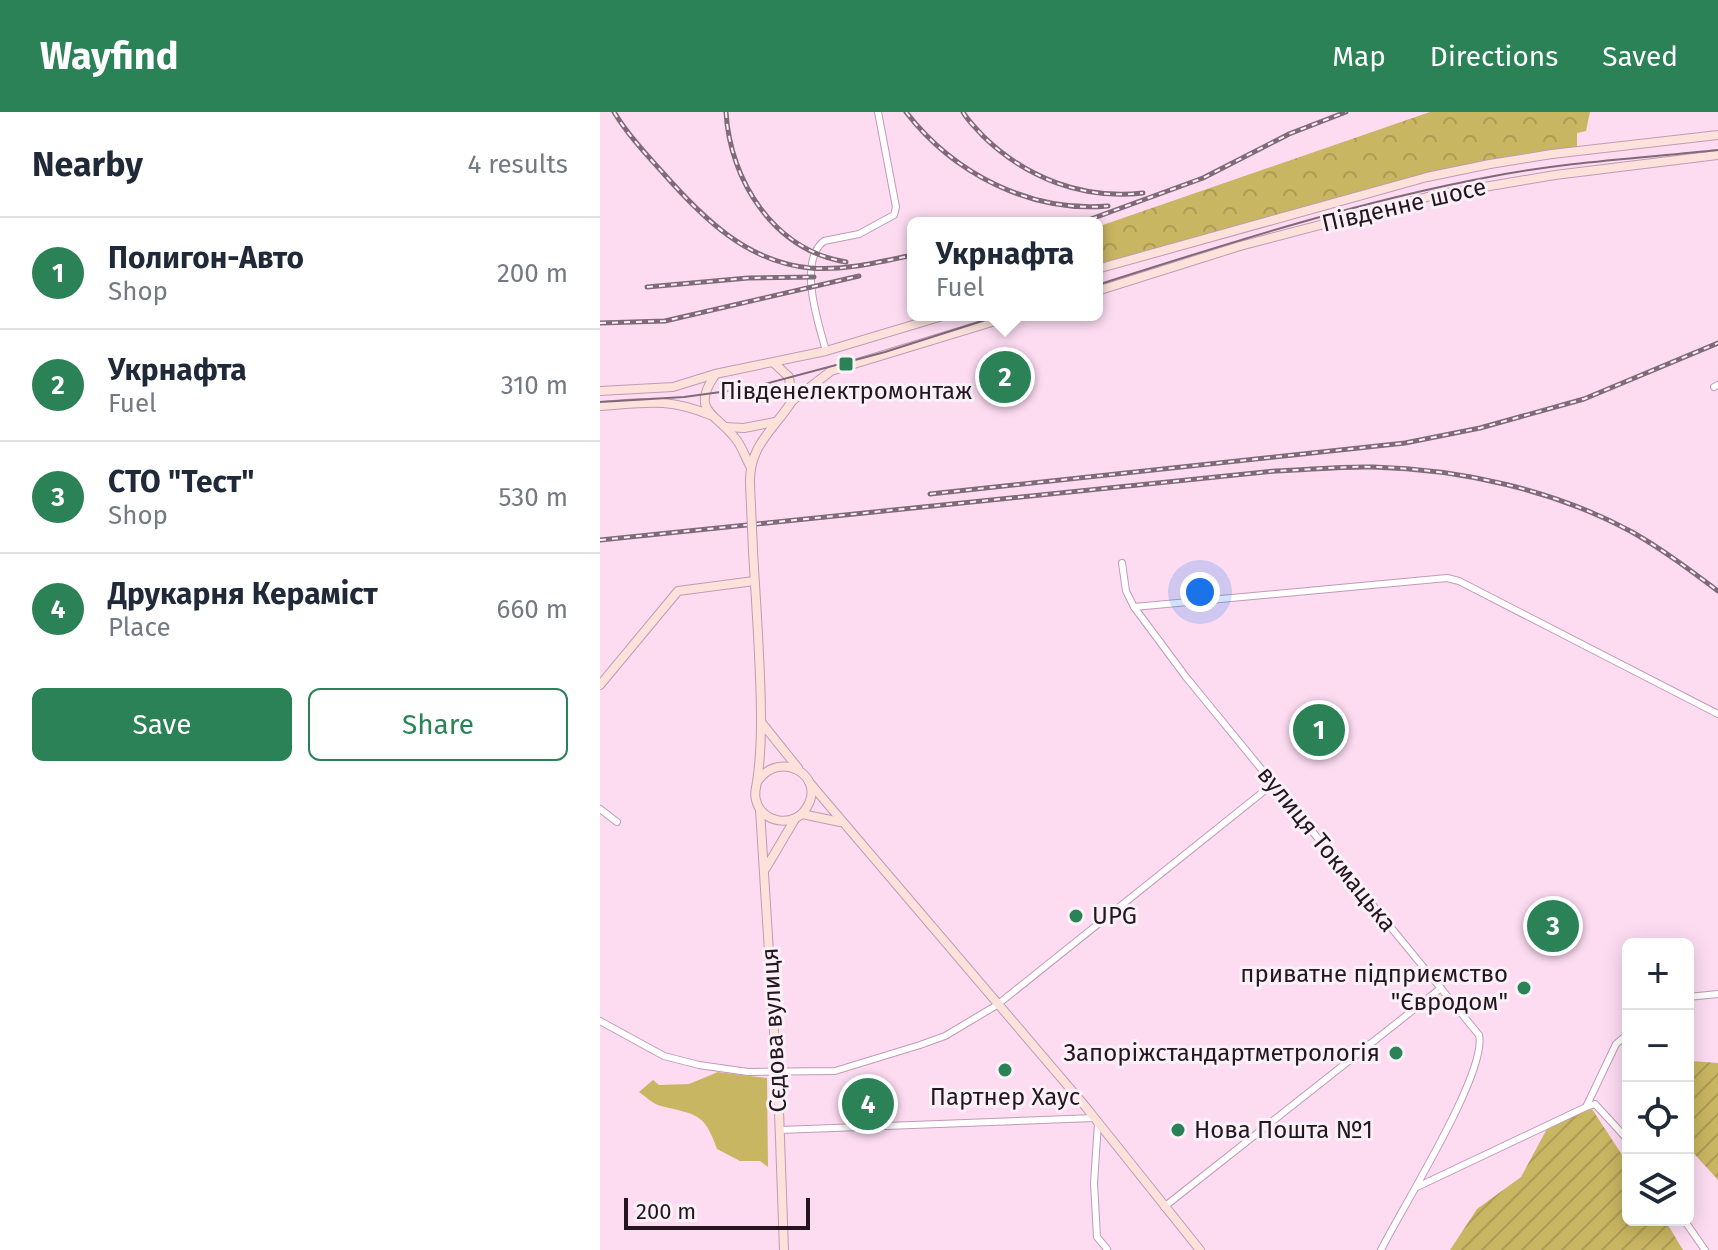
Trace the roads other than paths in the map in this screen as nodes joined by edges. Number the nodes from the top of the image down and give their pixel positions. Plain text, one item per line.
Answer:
1 (878, 112) edge
2 (1718, 135) edge
3 (1718, 155) edge
4 (1103, 267) edge
5 (1103, 289) edge
6 (926, 321) edge
7 (995, 321) edge
8 (826, 351) junction
9 (774, 363) junction
10 (715, 374) junction
11 (600, 391) edge
12 (792, 401) junction
13 (600, 406) edge
14 (710, 415) junction
15 (778, 421) junction
16 (724, 427) junction
17 (750, 467) junction
18 (1122, 563) dead end
19 (754, 581) junction
20 (1134, 607) junction
21 (600, 685) edge
22 (1718, 714) edge
23 (761, 722) junction
24 (806, 778) junction
25 (757, 782) junction
26 (1274, 783) junction
27 (600, 809) edge
28 (760, 810) junction
29 (798, 817) junction
30 (617, 822) dead end
31 (842, 823) junction
32 (765, 869) junction
33 (1441, 988) junction
34 (1718, 994) edge
35 (1694, 996) edge
36 (997, 1005) junction
37 (600, 1021) edge
38 (1622, 1039) edge
39 (777, 1073) junction
40 (1586, 1107) junction
41 (1096, 1120) junction
42 (780, 1130) junction
43 (1622, 1133) edge
44 (1417, 1187) junction
45 (1164, 1207) junction
46 (1688, 1226) edge
47 (1107, 1249) edge
48 (784, 1250) edge
49 (1200, 1250) edge
50 (1381, 1250) edge
51 (1705, 1250) edge

1 - 8 street
2 - 4 main road, Південне шосе
3 - 5 main road, Південне шосе
6 - 8 main road
7 - 12 main road
8 - 9 main road
9 - 10 main road
9 - 12 main road
10 - 11 main road
10 - 14 main road
12 - 15 main road
13 - 14 main road
14 - 16 main road
15 - 16 main road
15 - 17 main road
16 - 17 main road
17 - 19 main road, bridge
18 - 20 street, вулиця Токмацька
19 - 21 main road
19 - 23 main road
20 - 22 street
20 - 26 street, вулиця Токмацька
23 - 24 main road
23 - 25 main road
24 - 25 main road
24 - 29 main road
24 - 31 main road
25 - 28 main road
26 - 33 street, вулиця Токмацька
26 - 36 street
27 - 30 street
28 - 29 main road
28 - 32 main road, Сєдова вулиця
29 - 31 main road
29 - 32 main road
31 - 36 main road
32 - 39 main road, Сєдова вулиця
33 - 44 street, вулиця Токмацька
33 - 45 street
34 - 35 street
36 - 39 street
36 - 41 main road
37 - 39 street
38 - 40 street
39 - 42 main road, Сєдова вулиця
40 - 43 street
40 - 44 street
41 - 42 street
41 - 45 main road
41 - 47 street
42 - 48 main road, Сєдова вулиця
44 - 50 street
45 - 49 main road
46 - 51 street

